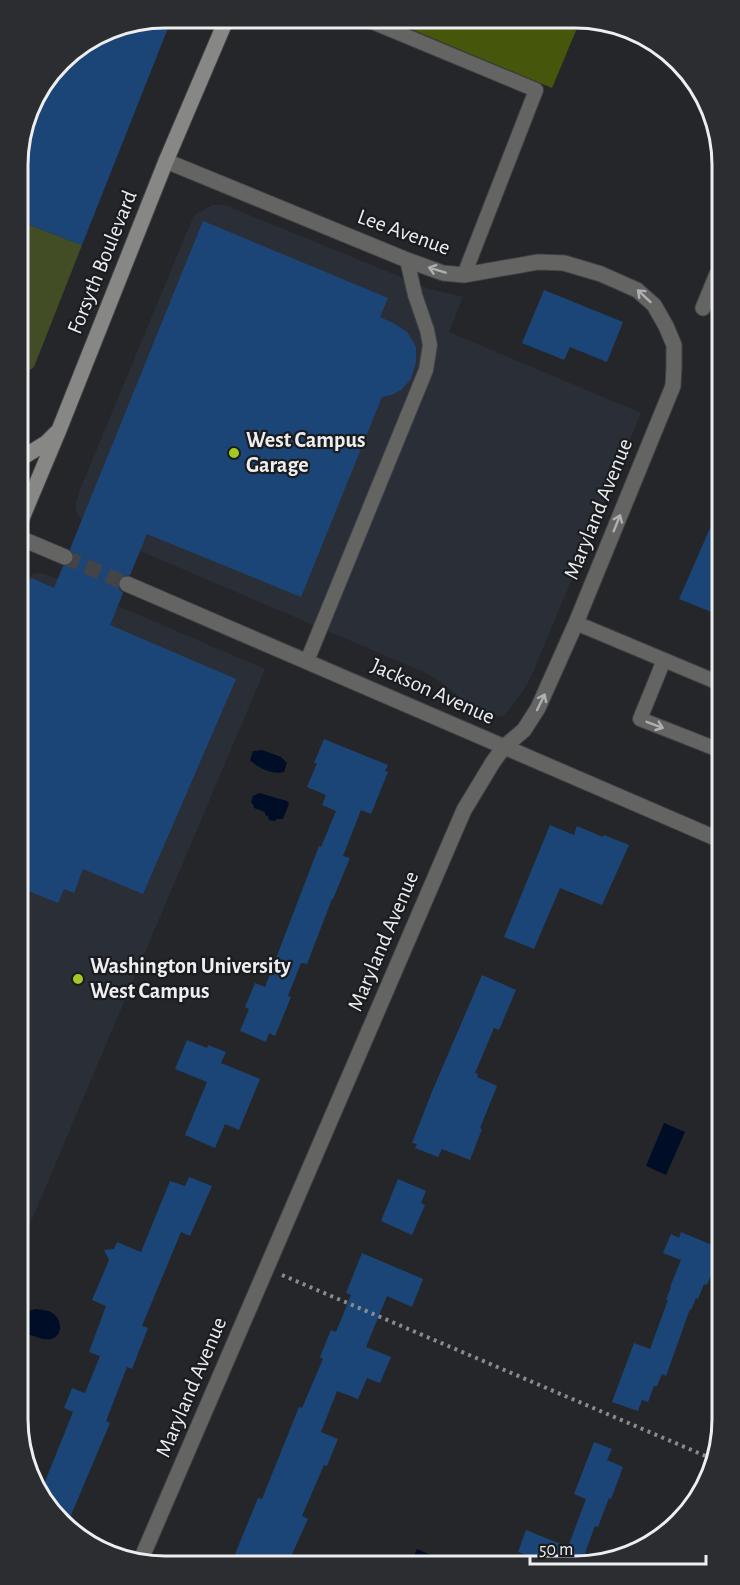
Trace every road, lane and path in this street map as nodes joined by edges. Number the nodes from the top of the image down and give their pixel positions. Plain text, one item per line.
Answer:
1 (222, 28) edge
2 (387, 28) edge
3 (166, 161) junction
4 (407, 260) junction
5 (464, 275) junction
6 (712, 286) edge
7 (703, 308) dead end
8 (674, 345) joint
9 (59, 430) junction
10 (29, 454) edge
11 (29, 502) edge
12 (29, 542) edge
13 (65, 557) tunnel mouth
14 (127, 584) tunnel mouth
15 (576, 623) junction
16 (307, 660) junction
17 (664, 660) junction
18 (712, 680) edge
19 (504, 747) junction
20 (712, 747) edge
21 (711, 836) edge
22 (266, 1268) junction
23 (706, 1457) edge
24 (143, 1555) edge

1 - 3 main road, Forsyth Boulevard
2 - 5 lane
3 - 4 street, Lee Avenue
3 - 9 main road, Forsyth Boulevard
5 -> 4 street, Lee Avenue
4 - 16 lane
8 -> 5 street, Lee Avenue
6 - 7 street
15 -> 8 street, Maryland Avenue
9 - 10 main road
9 - 11 main road, Forsyth Boulevard
12 - 13 street
14 - 16 street, Jackson Avenue
15 - 17 lane
19 -> 15 street, Maryland Avenue
16 - 19 street, Jackson Avenue
17 - 18 lane
17 -> 20 lane
19 - 21 street, Jackson Avenue
19 - 22 street, Maryland Avenue
22 - 23 path
22 - 24 street, Maryland Avenue

